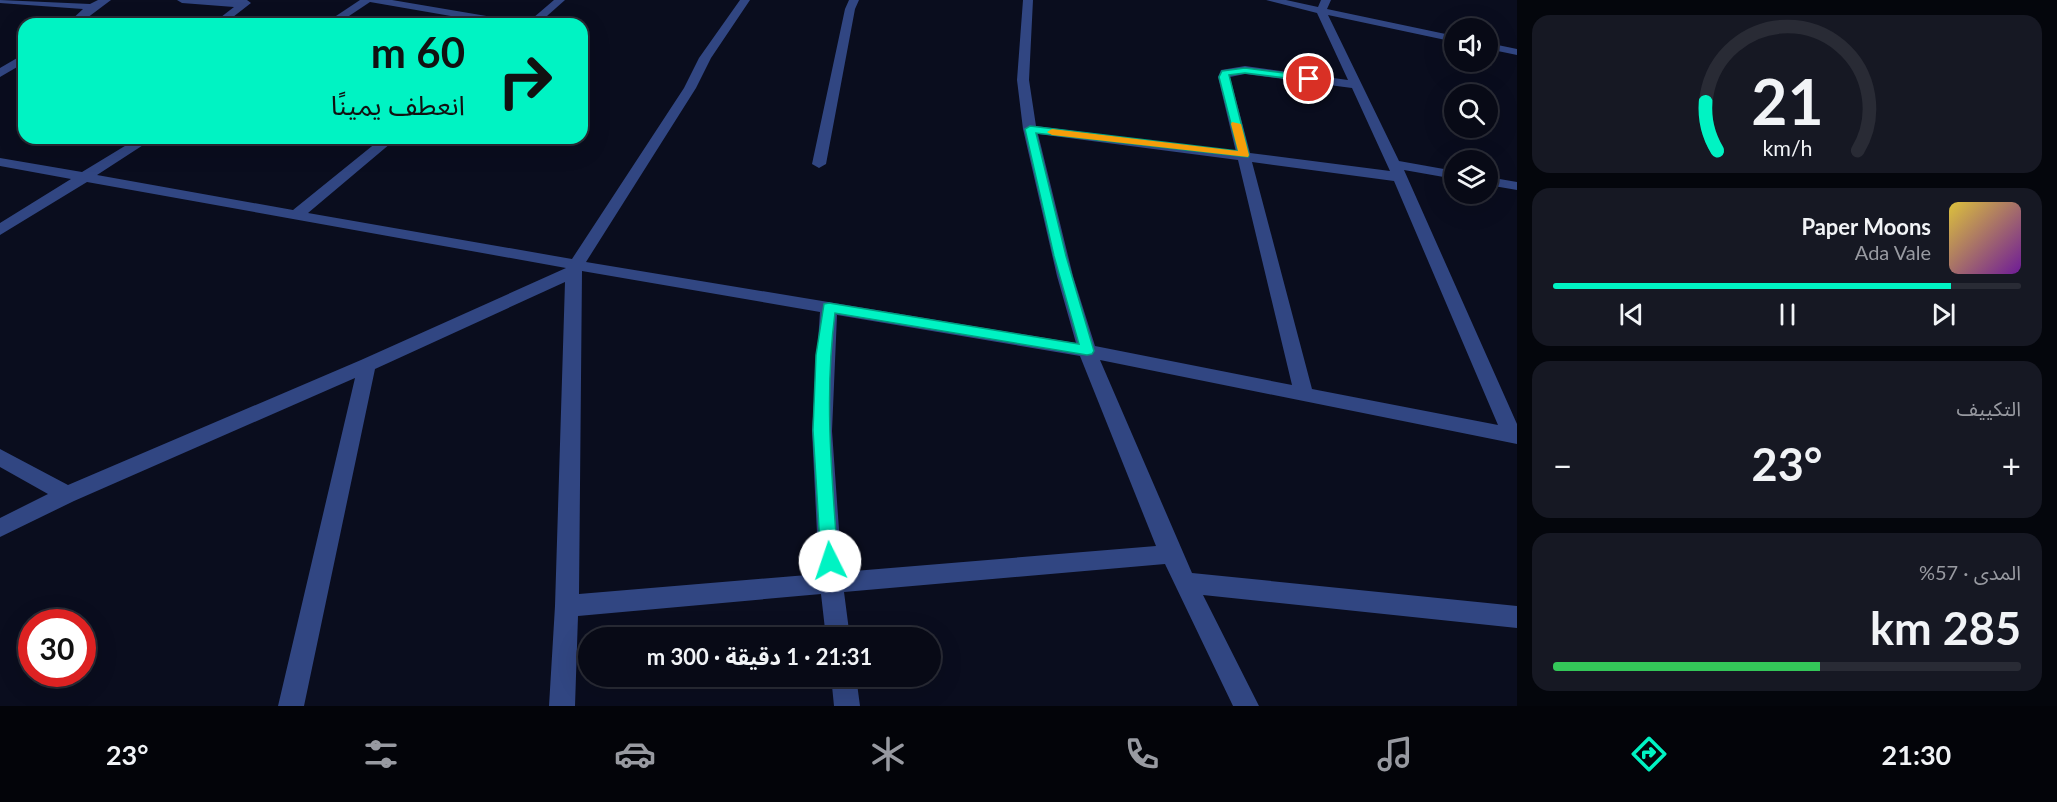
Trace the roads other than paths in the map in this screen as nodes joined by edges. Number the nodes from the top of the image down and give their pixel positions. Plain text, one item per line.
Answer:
1 (0, 0) edge
2 (106, 0) edge
3 (182, 0) edge
4 (367, 0) edge
5 (373, 0) edge
6 (560, 0) edge
7 (745, 0) edge
8 (854, 0) edge
9 (1028, 0) edge
10 (1271, 0) edge
11 (247, 2) edge
12 (1324, 5) edge
13 (92, 7) junction
14 (79, 18) edge
15 (225, 18) edge
16 (338, 18) edge
17 (480, 18) edge
18 (538, 18) edge
19 (1444, 36) edge
20 (1498, 48) edge
21 (1517, 52) edge
22 (18, 62) edge
23 (0, 73) edge
24 (1356, 85) junction
25 (1030, 129) junction
26 (137, 144) edge
27 (383, 144) edge
28 (1244, 155) junction
29 (0, 162) edge
30 (819, 164) dead end
31 (1397, 170) junction
32 (1444, 174) edge
33 (83, 178) junction
34 (1498, 183) edge
35 (1517, 186) edge
36 (295, 216) junction
37 (0, 230) edge
38 (575, 268) junction
39 (829, 307) junction
40 (1087, 351) junction
41 (367, 365) junction
42 (1304, 394) junction
43 (1514, 436) edge
44 (0, 457) edge
45 (67, 495) junction
46 (0, 528) edge
47 (1171, 554) junction
48 (831, 583) junction
49 (1186, 583) junction
50 (567, 606) junction
51 (1517, 617) edge
52 (837, 627) edge
53 (844, 687) edge
54 (291, 706) edge
55 (562, 706) edge
56 (847, 706) edge
57 (1246, 706) edge

1 - 13 street
2 - 13 street
3 - 11 street
4 - 16 street
5 - 17 street
6 - 18 street
7 - 38 street
8 - 30 street
9 - 25 street
10 - 12 street
11 - 15 street
12 - 19 street
12 - 24 street
13 - 14 street
20 - 21 street
22 - 23 street
24 - 28 street
24 - 31 street
25 - 28 street
25 - 40 street
26 - 33 street
27 - 36 street
28 - 31 street
28 - 42 street
29 - 33 street
31 - 32 street
31 - 43 street
33 - 36 street
33 - 37 street
34 - 35 street
36 - 38 street
38 - 39 street
38 - 41 street
38 - 50 street
39 - 40 street
39 - 48 street
40 - 42 street
40 - 47 street
41 - 45 street
41 - 54 street
42 - 43 street
44 - 45 street
45 - 46 street
47 - 48 street
47 - 49 street
48 - 50 street
48 - 52 street
49 - 51 street
49 - 57 street
50 - 55 street
53 - 56 street

